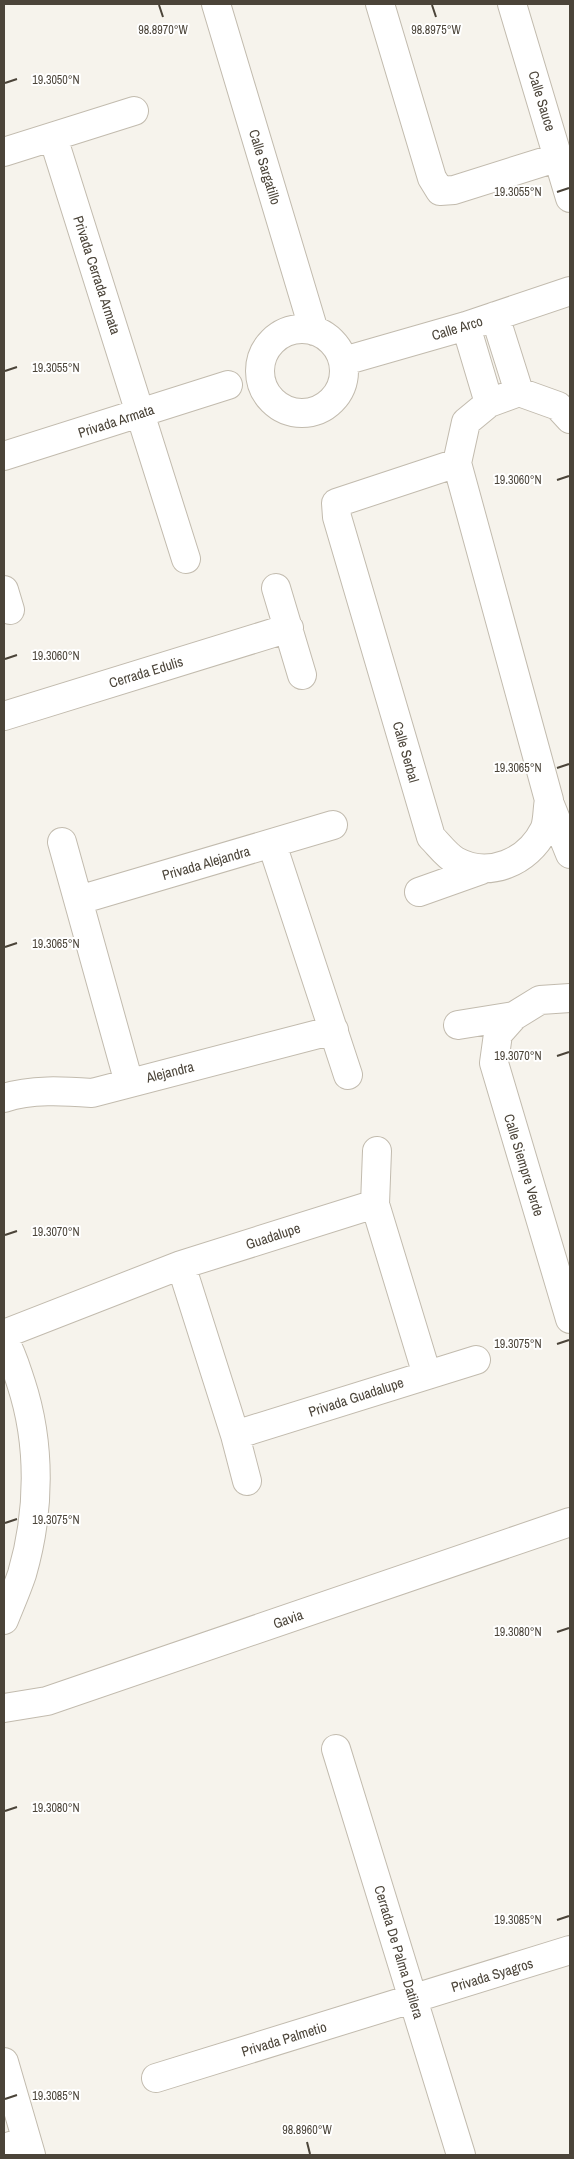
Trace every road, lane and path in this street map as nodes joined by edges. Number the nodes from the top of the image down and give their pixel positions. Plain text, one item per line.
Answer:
1 (216, 4) edge
2 (380, 4) edge
3 (512, 4) edge
4 (134, 111) dead end
5 (52, 137) junction
6 (4, 152) edge
7 (559, 157) junction
8 (570, 198) edge
9 (570, 291) edge
10 (495, 316) junction
11 (466, 326) junction
12 (314, 331) junction
13 (344, 361) junction
14 (228, 385) dead end
15 (505, 397) junction
16 (140, 413) junction
17 (570, 419) edge
18 (4, 456) edge
19 (456, 463) junction
20 (186, 559) dead end
21 (276, 588) dead end
22 (289, 628) junction
23 (302, 675) dead end
24 (4, 716) edge
25 (548, 800) junction
26 (333, 825) dead end
27 (62, 842) dead end
28 (272, 844) junction
29 (570, 854) edge
30 (482, 870) junction
31 (419, 892) dead end
32 (79, 900) junction
33 (570, 998) edge
34 (514, 1016) junction
35 (458, 1025) dead end
36 (334, 1030) junction
37 (348, 1075) dead end
38 (128, 1083) junction
39 (4, 1098) edge
40 (377, 1150) dead end
41 (375, 1204) junction
42 (181, 1265) junction
43 (570, 1319) edge
44 (4, 1334) edge
45 (4, 1340) edge
46 (476, 1360) dead end
47 (427, 1374) junction
48 (235, 1435) junction
49 (247, 1481) dead end
50 (570, 1522) edge
51 (4, 1620) edge
52 (4, 1708) edge
53 (336, 1749) dead end
54 (570, 1950) edge
55 (413, 1999) junction
56 (4, 2062) edge
57 (156, 2078) dead end
58 (21, 2148) edge
59 (461, 2155) edge

1 - 12 street, Calle Sargatillo
2 - 7 street
3 - 7 street, Calle Sauce
4 - 5 street
5 - 6 street
5 - 16 street, Privada Cerrada Armata
7 - 8 street, Calle Sauce
9 - 10 street, Calle Arco
10 - 11 street, Calle Arco
10 - 15 street
11 - 13 street, Calle Arco
11 - 15 street
12 - 13 street
12 - 13 street
14 - 16 street, Privada Armata
15 - 17 street
15 - 19 street
16 - 18 street, Privada Armata
16 - 20 street, Privada Cerrada Armata
19 - 25 street
19 - 30 street, Calle Serbal
21 - 22 street
22 - 23 street
22 - 24 street, Cerrada Edulis
25 - 29 street
25 - 30 street
26 - 28 street, Privada Alejandra
27 - 32 street
28 - 32 street, Privada Alejandra
28 - 36 street
30 - 31 street
32 - 38 street
33 - 34 street, Calle Siempre Verde
34 - 35 street, Calle Siempre Verde
34 - 43 street, Calle Siempre Verde
36 - 37 street
36 - 38 street, Alejandra
38 - 39 street, Alejandra
40 - 41 street
41 - 42 street, Guadalupe
41 - 47 street
42 - 44 street, Guadalupe
42 - 48 street
45 - 51 street
46 - 47 street, Privada Guadalupe
47 - 48 street, Privada Guadalupe
48 - 49 street
50 - 52 street, Gavia
53 - 55 street, Cerrada De Palma Datilera
54 - 55 street, Privada Syagros
55 - 57 street, Privada Palmetio
55 - 59 street, Cerrada De Palma Datilera
56 - 58 street

